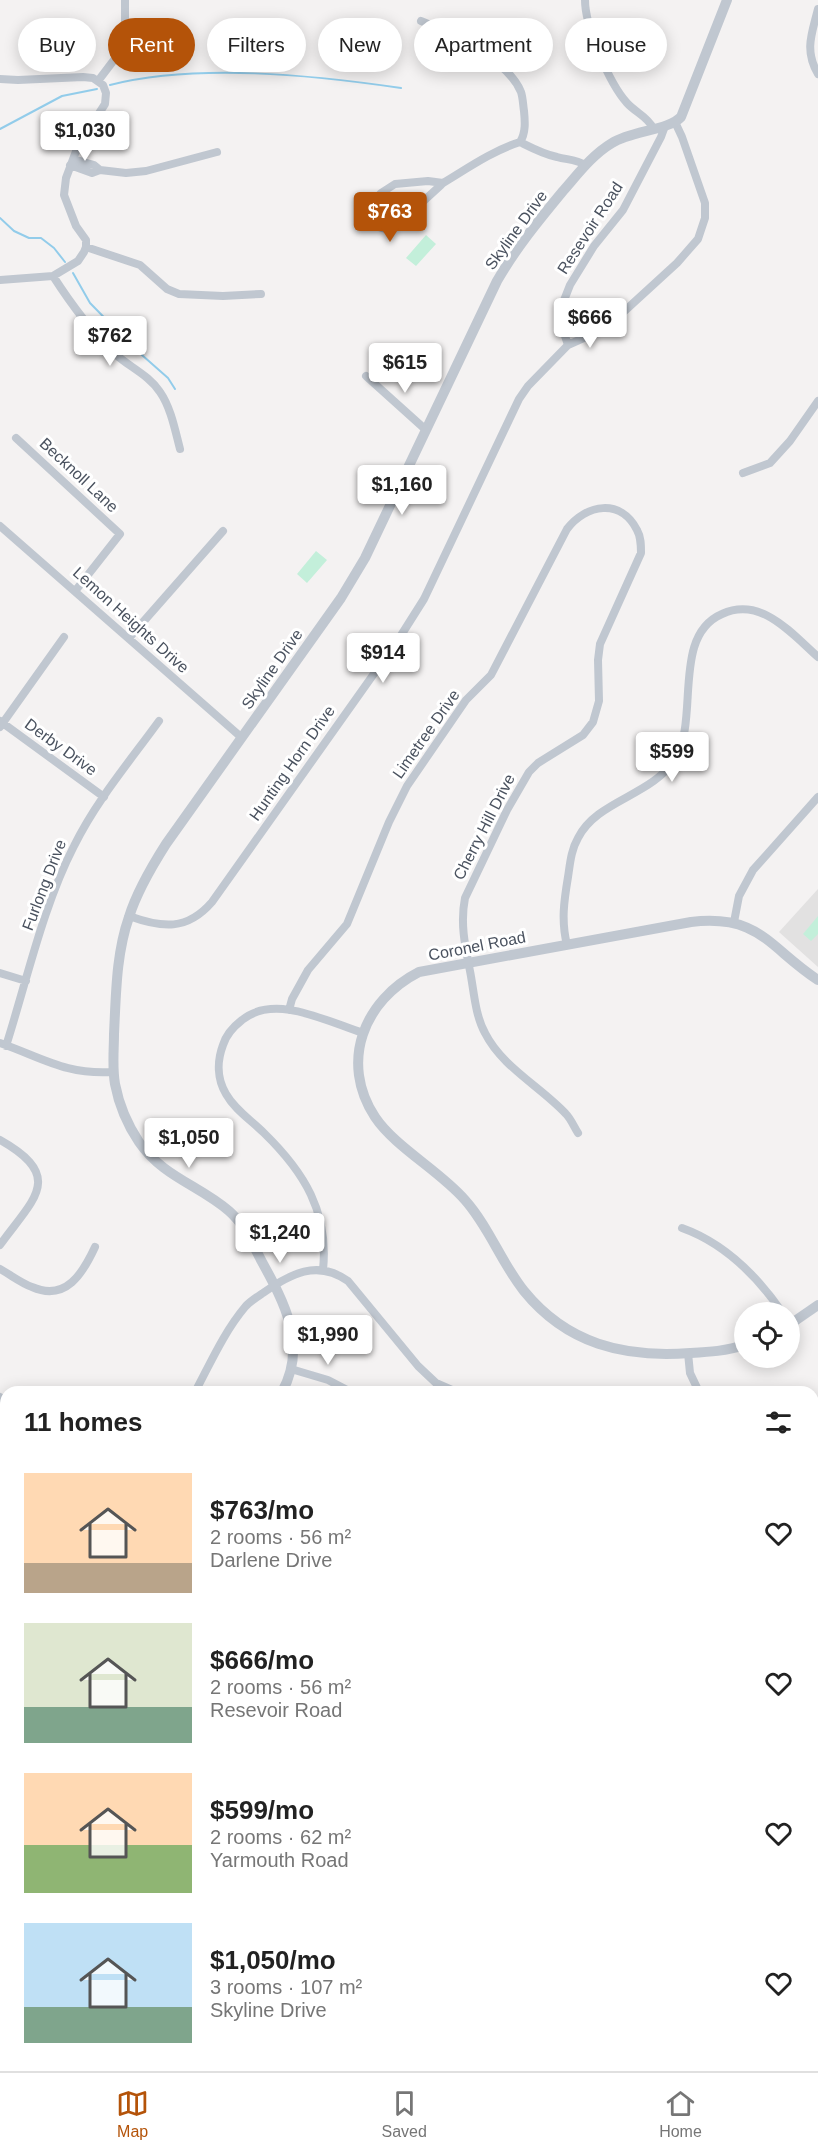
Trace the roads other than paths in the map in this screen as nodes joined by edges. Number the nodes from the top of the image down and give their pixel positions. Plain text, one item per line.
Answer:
1 (125, 0) edge
2 (585, 0) edge
3 (727, 0) edge
4 (818, 9) edge
5 (505, 72) edge
6 (818, 74) edge
7 (0, 79) edge
8 (98, 81) junction
9 (670, 124) junction
10 (653, 128) junction
11 (520, 142) junction
12 (217, 152) dead end
13 (71, 162) junction
14 (585, 165) junction
15 (443, 183) junction
16 (87, 246) junction
17 (53, 276) junction
18 (0, 280) edge
19 (261, 294) dead end
20 (568, 345) junction
21 (366, 376) dead end
22 (818, 400) edge
23 (426, 430) junction
24 (16, 438) dead end
25 (180, 449) dead end
26 (743, 473) dead end
27 (616, 510) joint
28 (0, 526) edge
29 (223, 531) dead end
30 (76, 590) junction
31 (64, 637) dead end
32 (129, 638) junction
33 (818, 657) edge
34 (159, 721) dead end
35 (1, 724) edge
36 (241, 737) junction
37 (104, 797) junction
38 (818, 797) edge
39 (129, 916) junction
40 (734, 922) junction
41 (567, 945) junction
42 (468, 962) junction
43 (0, 973) edge
44 (818, 980) edge
45 (26, 981) junction
46 (289, 1010) junction
47 (363, 1033) junction
48 (3, 1045) edge
49 (113, 1072) junction
50 (578, 1133) dead end
51 (0, 1140) edge
52 (682, 1228) dead end
53 (0, 1245) edge
54 (95, 1247) dead end
55 (0, 1269) edge
56 (322, 1270) junction
57 (275, 1285) junction
58 (774, 1302) edge
59 (818, 1305) edge
60 (800, 1317) edge
61 (734, 1348) edge
62 (688, 1353) junction
63 (291, 1368) junction
64 (198, 1386) edge
65 (284, 1386) edge
66 (340, 1386) edge
67 (443, 1386) edge
68 (696, 1386) edge

1 - 8 street
2 - 10 street
3 - 9 street
4 - 6 street
5 - 11 street
7 - 8 street
8 - 13 street
9 - 10 street, Skyline Drive
9 - 20 street, Resevoir Road
9 - 20 street
10 - 14 street, Skyline Drive
11 - 14 street
11 - 15 street
12 - 13 street
13 - 16 street
14 - 23 street, Skyline Drive
15 - 15 street
16 - 17 street
16 - 19 street
17 - 18 street
17 - 25 street
20 - 39 street, Hunting Horn Drive
21 - 23 street
22 - 26 street
23 - 36 street, Skyline Drive
24 - 30 street, Becknoll Lane
27 - 42 street, Cherry Hill Drive
27 - 46 street, Limetree Drive
28 - 30 street, Lemon Heights Drive
29 - 32 street
30 - 32 street, Lemon Heights Drive
31 - 35 street
32 - 36 street, Lemon Heights Drive
33 - 41 street
34 - 37 street, Furlong Drive
35 - 37 street, Derby Drive
36 - 39 street, Skyline Drive
37 - 45 street, Furlong Drive
38 - 40 street
39 - 49 street, Skyline Drive
40 - 41 street, Coronel Road
40 - 44 street, Coronel Road
41 - 42 street, Coronel Road
42 - 47 street, Coronel Road
42 - 50 street, Cherry Hill Drive
43 - 45 street
45 - 48 street, Furlong Drive
46 - 47 street
46 - 56 street
47 - 62 street, Coronel Road
48 - 49 street
49 - 57 street, Skyline Drive
51 - 53 street
52 - 58 street
54 - 55 street
56 - 57 street
56 - 67 street
57 - 63 street, Skyline Drive
57 - 64 street
59 - 60 street
61 - 62 street, Coronel Road
62 - 68 street
63 - 65 street, Skyline Drive
63 - 66 street

